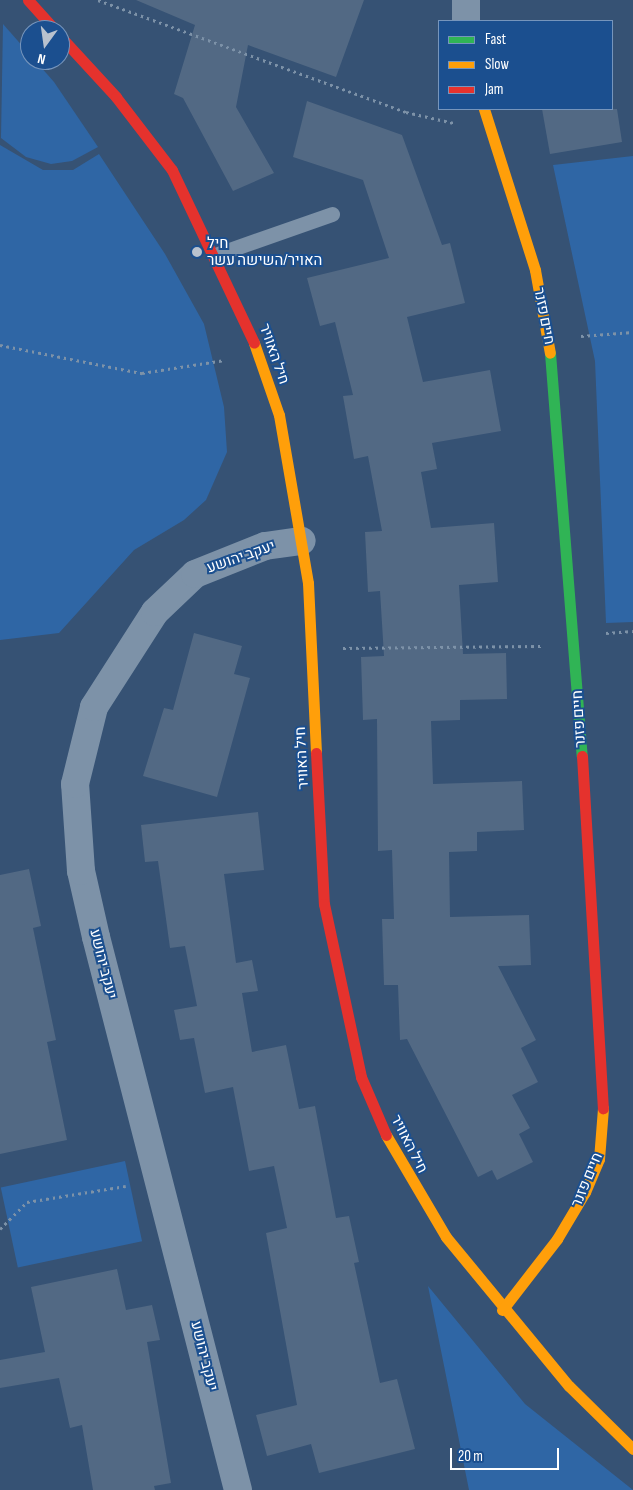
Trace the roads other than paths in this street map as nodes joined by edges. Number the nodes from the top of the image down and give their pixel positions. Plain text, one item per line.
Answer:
1 (28, 0) edge
2 (52, 0) edge
3 (466, 0) edge
4 (38, 11) junction
5 (46, 20) edge
6 (466, 20) edge
7 (70, 47) edge
8 (484, 110) edge
9 (332, 214) dead end
10 (215, 255) junction
11 (302, 540) junction
12 (502, 1310) junction
13 (633, 1449) edge
14 (238, 1490) edge

1 - 4 street
2 - 4 street
3 - 6 street
4 - 5 street
7 - 10 street, חיל האוויר
8 - 12 street, חיים פזנר
9 - 10 lane
10 - 11 street, חיל האוויר
11 - 12 street, חיל האוויר
11 - 14 street, יעקב יהושע
12 - 13 street, חיל האוויר

